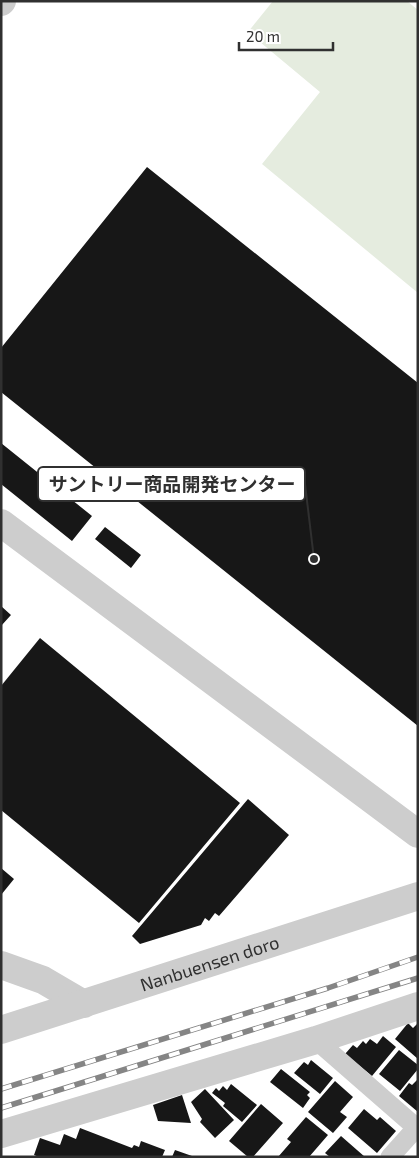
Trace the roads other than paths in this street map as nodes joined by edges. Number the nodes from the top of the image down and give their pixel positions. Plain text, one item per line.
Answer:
1 (1, 523) edge
2 (418, 834) edge
3 (418, 896) edge
4 (1, 965) edge
5 (84, 1004) junction
6 (418, 1006) edge
7 (1, 1030) edge
8 (316, 1040) junction
9 (417, 1128) edge
10 (1, 1134) edge
11 (390, 1157) edge

1 - 2 street
3 - 5 street, Nanbuensen doro
4 - 5 street
5 - 7 street, Nanbuensen doro
6 - 8 street
8 - 9 lane
8 - 10 street
9 - 11 lane

